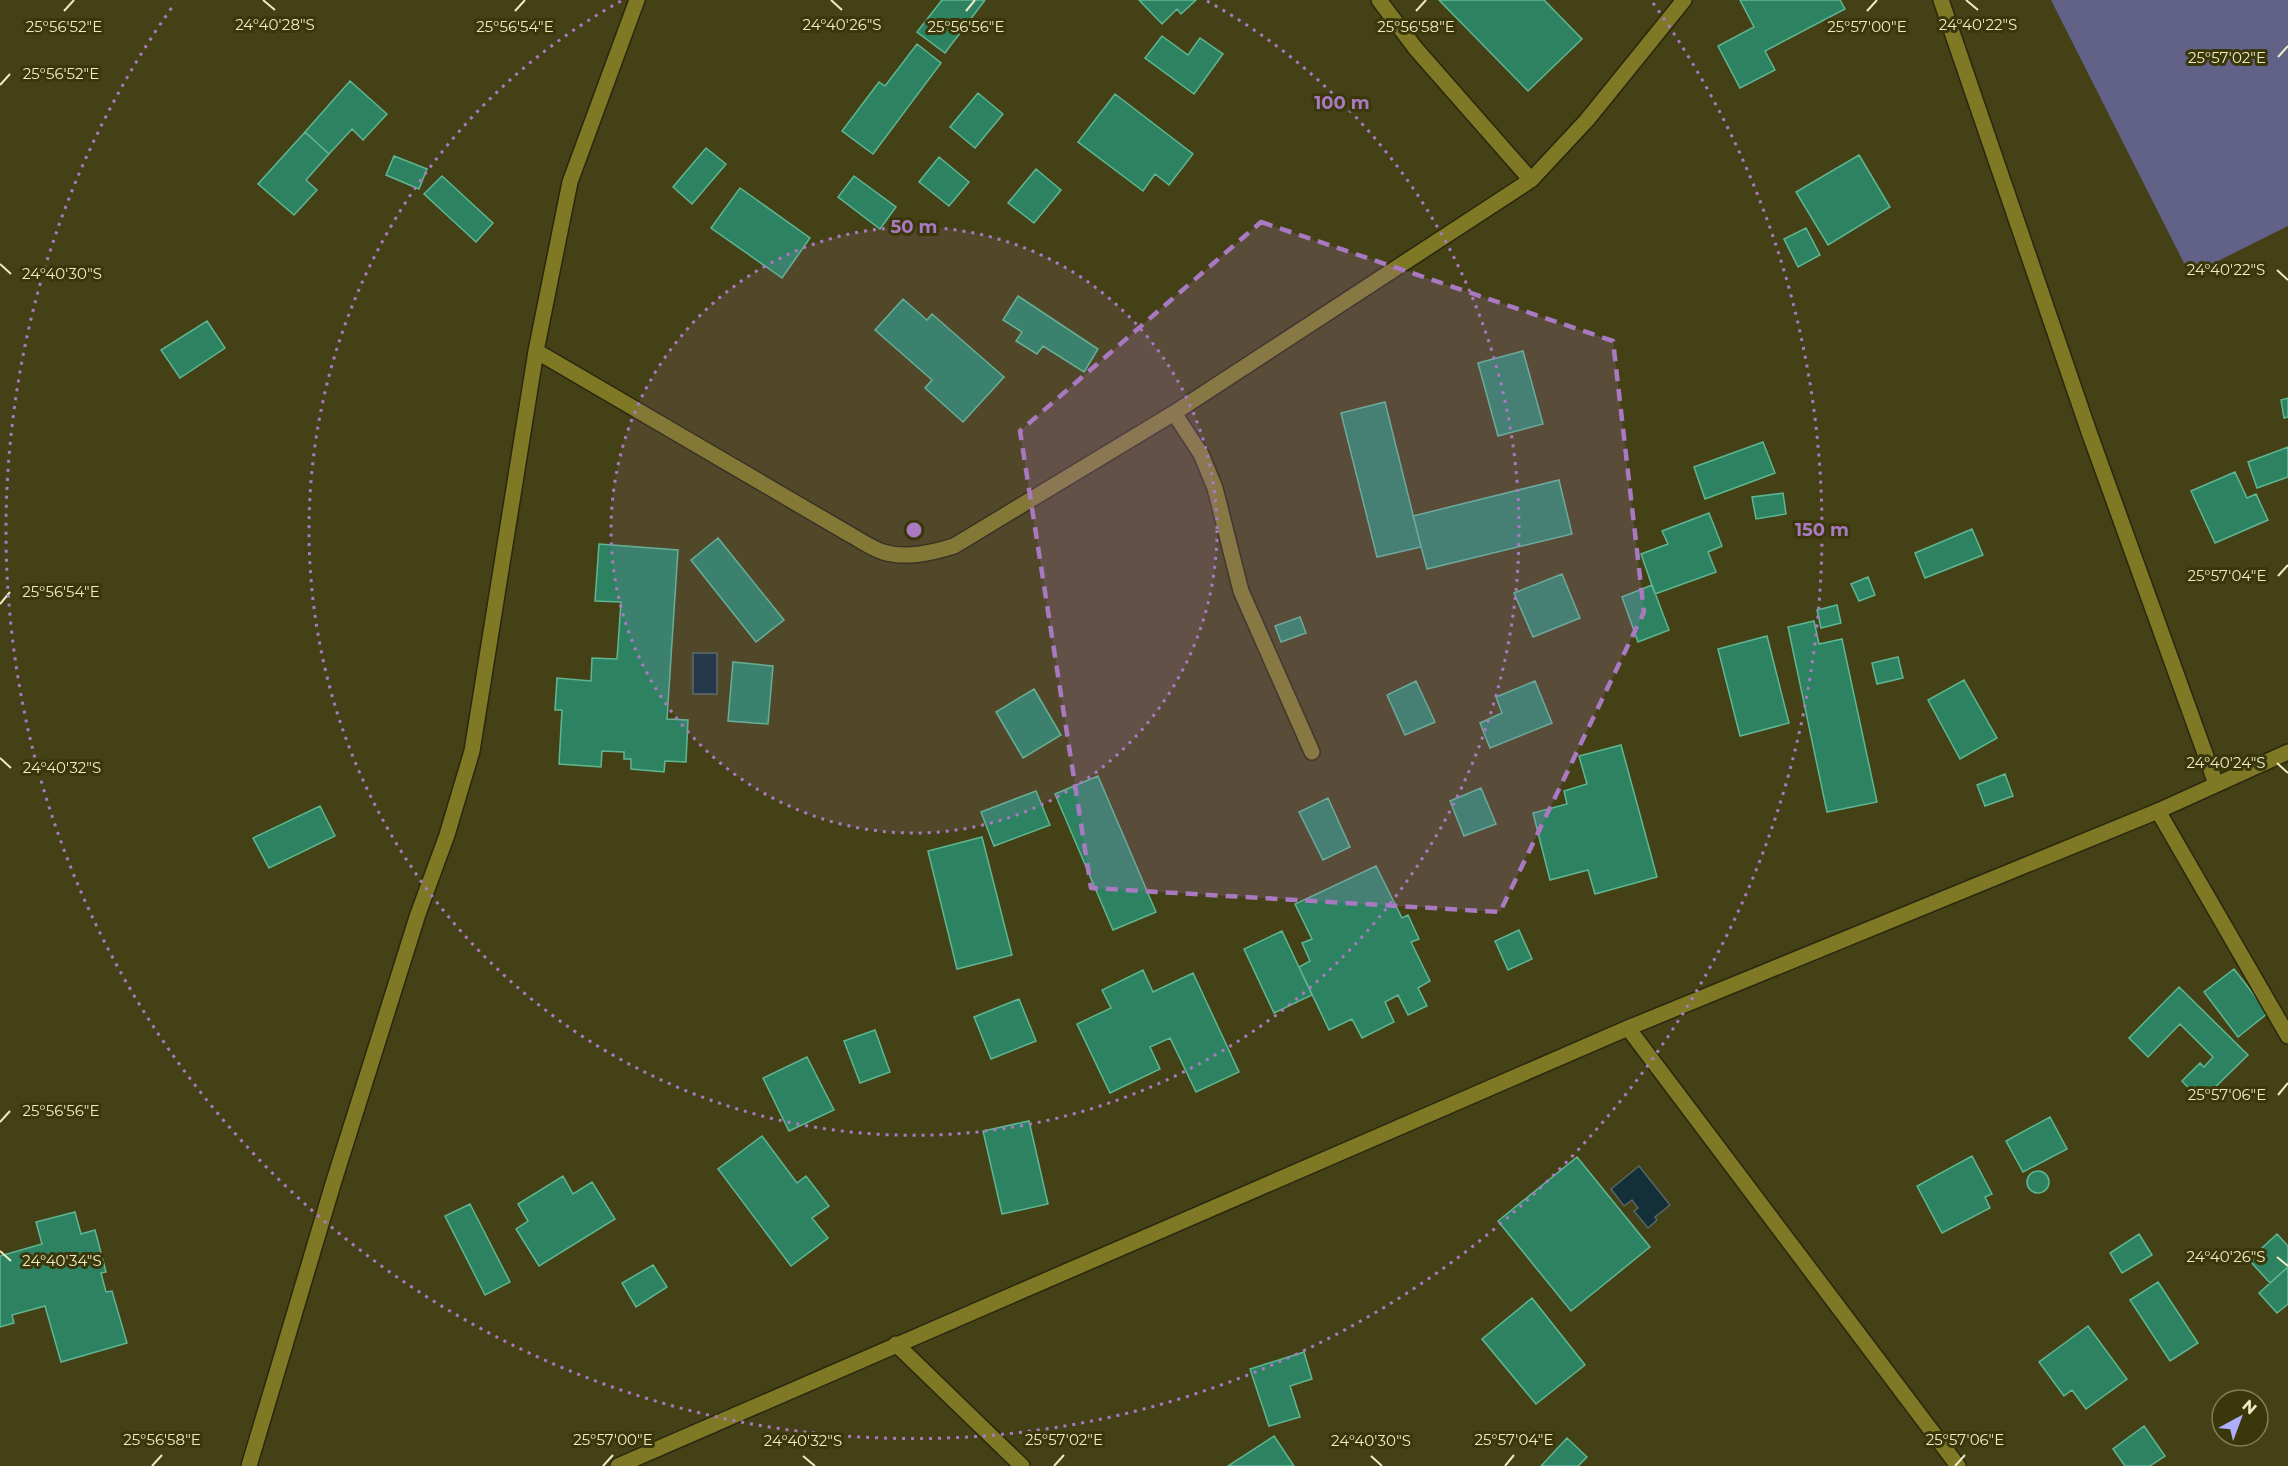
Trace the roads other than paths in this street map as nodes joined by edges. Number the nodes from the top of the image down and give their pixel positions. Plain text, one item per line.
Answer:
1 (637, 0) edge
2 (1379, 0) edge
3 (1684, 0) edge
4 (1941, 0) edge
5 (1531, 180) junction
6 (536, 351) junction
7 (1174, 413) junction
8 (1312, 752) dead end
9 (2288, 752) edge
10 (2216, 784) junction
11 (2158, 811) junction
12 (1628, 1028) junction
13 (2288, 1036) edge
14 (896, 1344) junction
15 (249, 1466) edge
16 (618, 1466) edge
17 (1022, 1466) edge
18 (1958, 1466) edge

1 - 6 street
2 - 5 street
3 - 5 street
4 - 10 street
5 - 7 street
6 - 7 street
6 - 15 street
7 - 8 street
9 - 10 street
10 - 11 street
11 - 12 street
11 - 13 street
12 - 14 street
12 - 18 street
14 - 16 street
14 - 17 street

